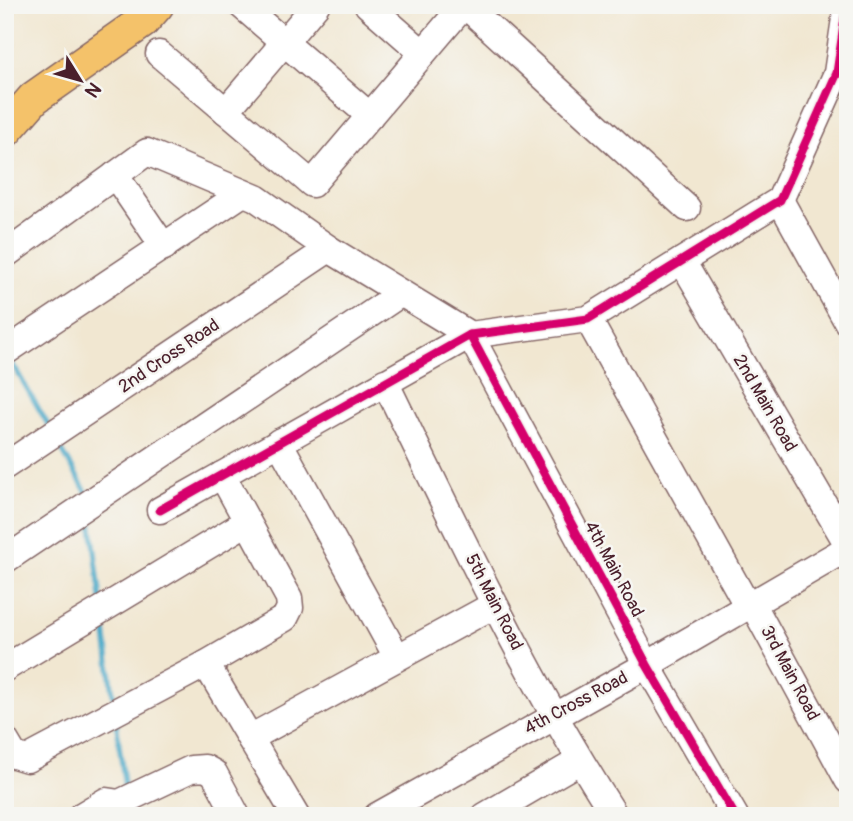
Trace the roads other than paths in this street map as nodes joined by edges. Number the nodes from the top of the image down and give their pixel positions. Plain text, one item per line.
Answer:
1 (157, 5) edge
2 (241, 5) edge
3 (316, 5) edge
4 (368, 5) edge
5 (465, 5) edge
6 (847, 5) edge
7 (285, 42) junction
8 (423, 53) junction
9 (159, 54) dead end
10 (842, 83) edge
11 (20, 102) edge
12 (226, 111) junction
13 (370, 116) junction
14 (5, 131) edge
15 (115, 175) junction
16 (243, 193) junction
17 (780, 200) junction
18 (687, 208) dead end
19 (164, 247) junction
20 (329, 249) junction
21 (5, 255) edge
22 (681, 261) junction
23 (400, 294) junction
24 (588, 319) junction
25 (848, 323) edge
26 (470, 335) junction
27 (9, 350) edge
28 (385, 382) junction
29 (279, 442) junction
30 (7, 462) edge
31 (222, 475) junction
32 (160, 510) dead end
33 (247, 522) junction
34 (848, 546) edge
35 (5, 560) edge
36 (749, 604) junction
37 (494, 605) junction
38 (397, 657) junction
39 (206, 664) junction
40 (647, 665) junction
41 (5, 668) edge
42 (552, 715) junction
43 (250, 738) junction
44 (5, 740) edge
45 (579, 761) junction
46 (848, 780) edge
47 (234, 815) edge
48 (81, 816) edge
49 (296, 816) edge
50 (377, 816) edge
51 (485, 816) edge
52 (615, 816) edge
53 (735, 816) edge

1 - 11 main road
2 - 7 street
3 - 7 street
4 - 8 street
5 - 8 street
5 - 18 street
6 - 10 street
7 - 12 street
7 - 13 street
8 - 13 street
9 - 12 street
10 - 17 street
11 - 14 main road
12 - 13 street
15 - 16 street
15 - 19 street
15 - 21 street
16 - 19 street
16 - 20 street
17 - 22 street
17 - 25 street
19 - 27 street
20 - 23 street
20 - 30 street, 2nd Cross Road
22 - 24 street
22 - 34 street, 2nd Main Road
23 - 26 street
23 - 35 street
24 - 26 street
24 - 36 street, 3rd Main Road
26 - 28 street
26 - 40 street, 4th Main Road
28 - 29 street
28 - 37 street, 5th Main Road
29 - 31 street
29 - 38 street
31 - 32 street
31 - 33 street
33 - 39 street
33 - 41 street
34 - 36 street, 4th Cross Road
36 - 40 street, 4th Cross Road
36 - 46 street, 3rd Main Road
37 - 38 street
37 - 42 street, 5th Main Road
38 - 43 street
39 - 43 street
39 - 44 street
40 - 42 street, 4th Cross Road
40 - 53 street, 4th Main Road
42 - 45 street, 5th Main Road
42 - 50 street, 4th Cross Road
43 - 49 street
45 - 51 street
45 - 52 street, 5th Main Road
47 - 48 street

